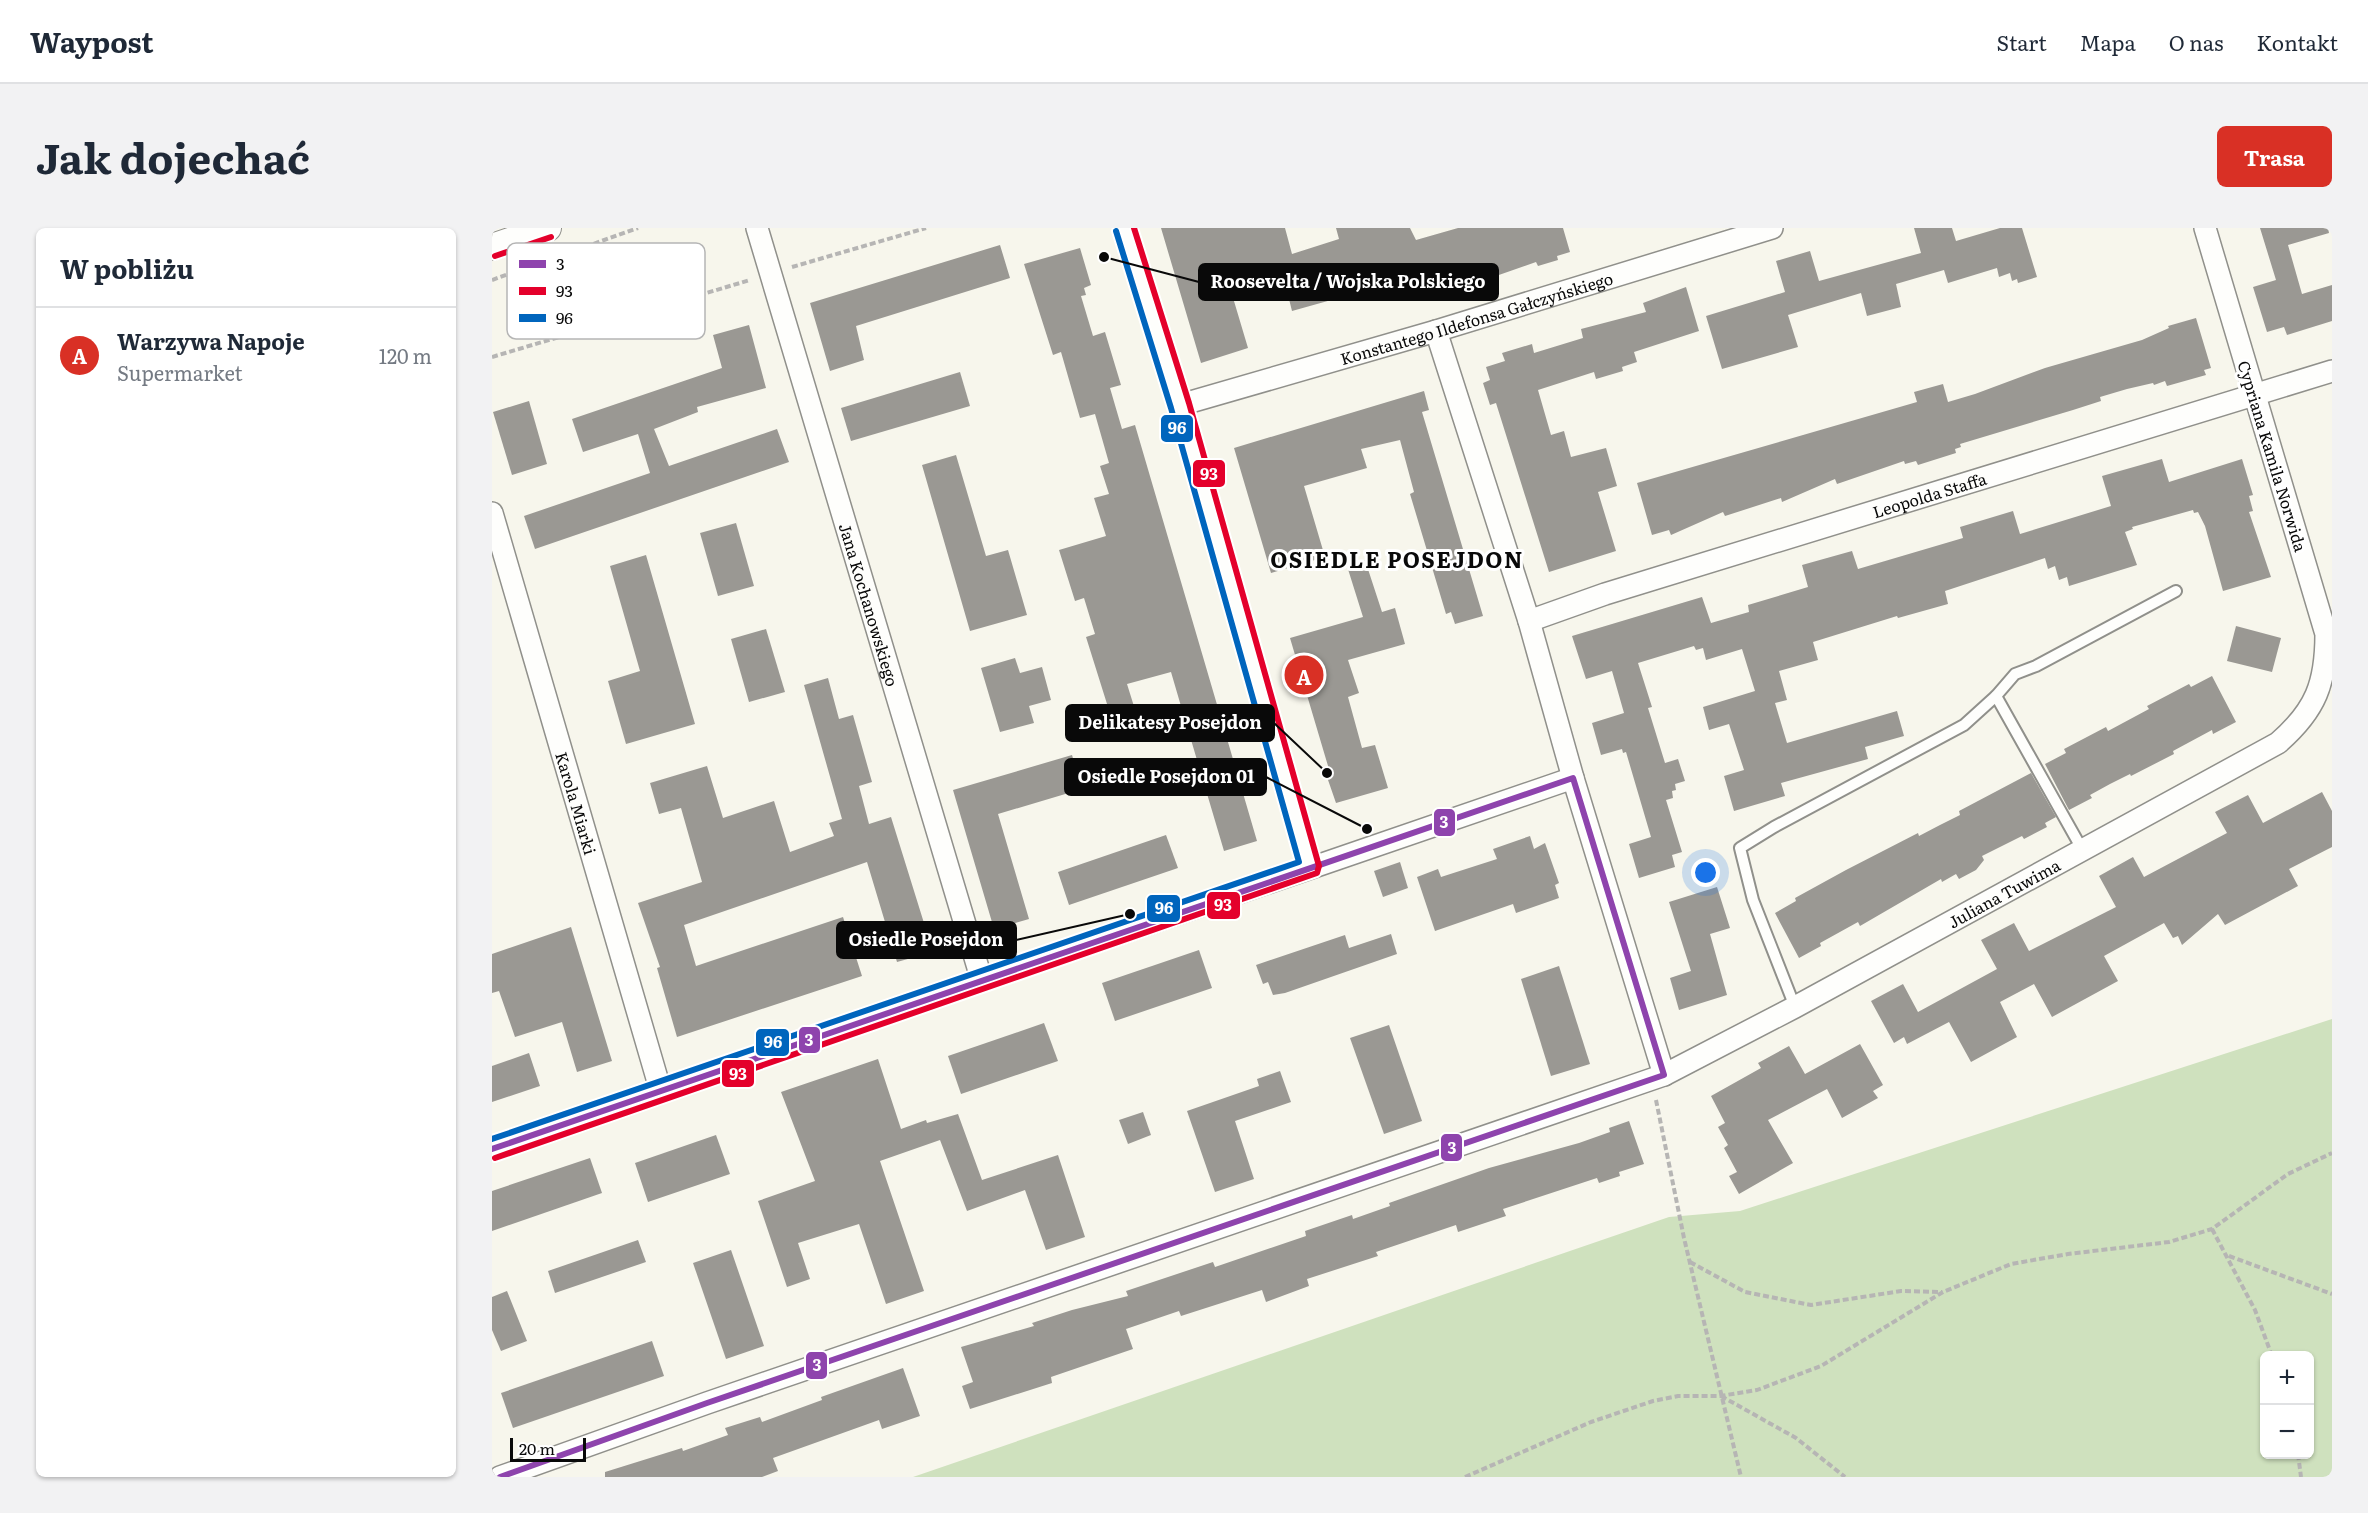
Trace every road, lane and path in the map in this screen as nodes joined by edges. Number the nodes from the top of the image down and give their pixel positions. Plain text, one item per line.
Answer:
1 (548, 228) edge
2 (638, 228) edge
3 (757, 228) edge
4 (926, 228) edge
5 (1125, 228) edge
6 (1772, 228) edge
7 (2205, 228) edge
8 (596, 243) edge
9 (492, 247) edge
10 (770, 274) junction
11 (507, 275) edge
12 (492, 280) edge
13 (705, 293) edge
14 (1436, 331) junction
15 (552, 339) edge
16 (492, 357) edge
17 (2332, 371) edge
18 (2254, 393) junction
19 (1180, 405) junction
20 (492, 513) edge
21 (2176, 591) dead end
22 (1529, 621) junction
23 (2321, 686) joint
24 (1996, 696) junction
25 (1573, 778) junction
26 (2082, 849) junction
27 (1310, 868) junction
28 (982, 981) junction
29 (1795, 1007) junction
30 (1664, 1075) junction
31 (661, 1092) junction
32 (1655, 1095) dead end
33 (492, 1149) edge
34 (2332, 1153) edge
35 (2212, 1229) junction
36 (2228, 1256) junction
37 (1689, 1262) junction
38 (1943, 1292) junction
39 (2332, 1294) edge
40 (2270, 1351) edge
41 (1720, 1396) junction
42 (2299, 1459) edge
43 (500, 1477) edge
44 (1465, 1477) edge
45 (1741, 1477) edge
46 (1845, 1477) edge
47 (2301, 1477) edge

1 - 9 street
2 - 8 path
3 - 10 street, Jana Kochanowskiego
4 - 10 path
5 - 19 street
6 - 14 street, Konstantego Ildefonsa Gałczyńskiego
7 - 18 street, Cypriana Kamila Norwida
10 - 13 path
10 - 28 street, Jana Kochanowskiego
11 - 12 path
14 - 19 street, Konstantego Ildefonsa Gałczyńskiego
14 - 22 street
15 - 16 path
17 - 18 street, Leopolda Staffa
18 - 22 street, Leopolda Staffa
18 - 23 street, Cypriana Kamila Norwida
19 - 27 street
20 - 31 street, Karola Miarki
21 - 24 lane
22 - 25 street
23 - 26 street, Juliana Tuwima
24 - 26 lane
24 - 29 lane
25 - 27 street
25 - 30 street
26 - 29 street, Juliana Tuwima
27 - 28 street
28 - 31 street
29 - 30 street, Juliana Tuwima
30 - 43 street, Juliana Tuwima
31 - 33 street
32 - 37 path
34 - 35 path
35 - 36 path
35 - 38 path
36 - 39 path
36 - 40 path
37 - 38 path
37 - 41 path
38 - 41 path
41 - 44 path
41 - 45 path
41 - 46 path
42 - 47 path

